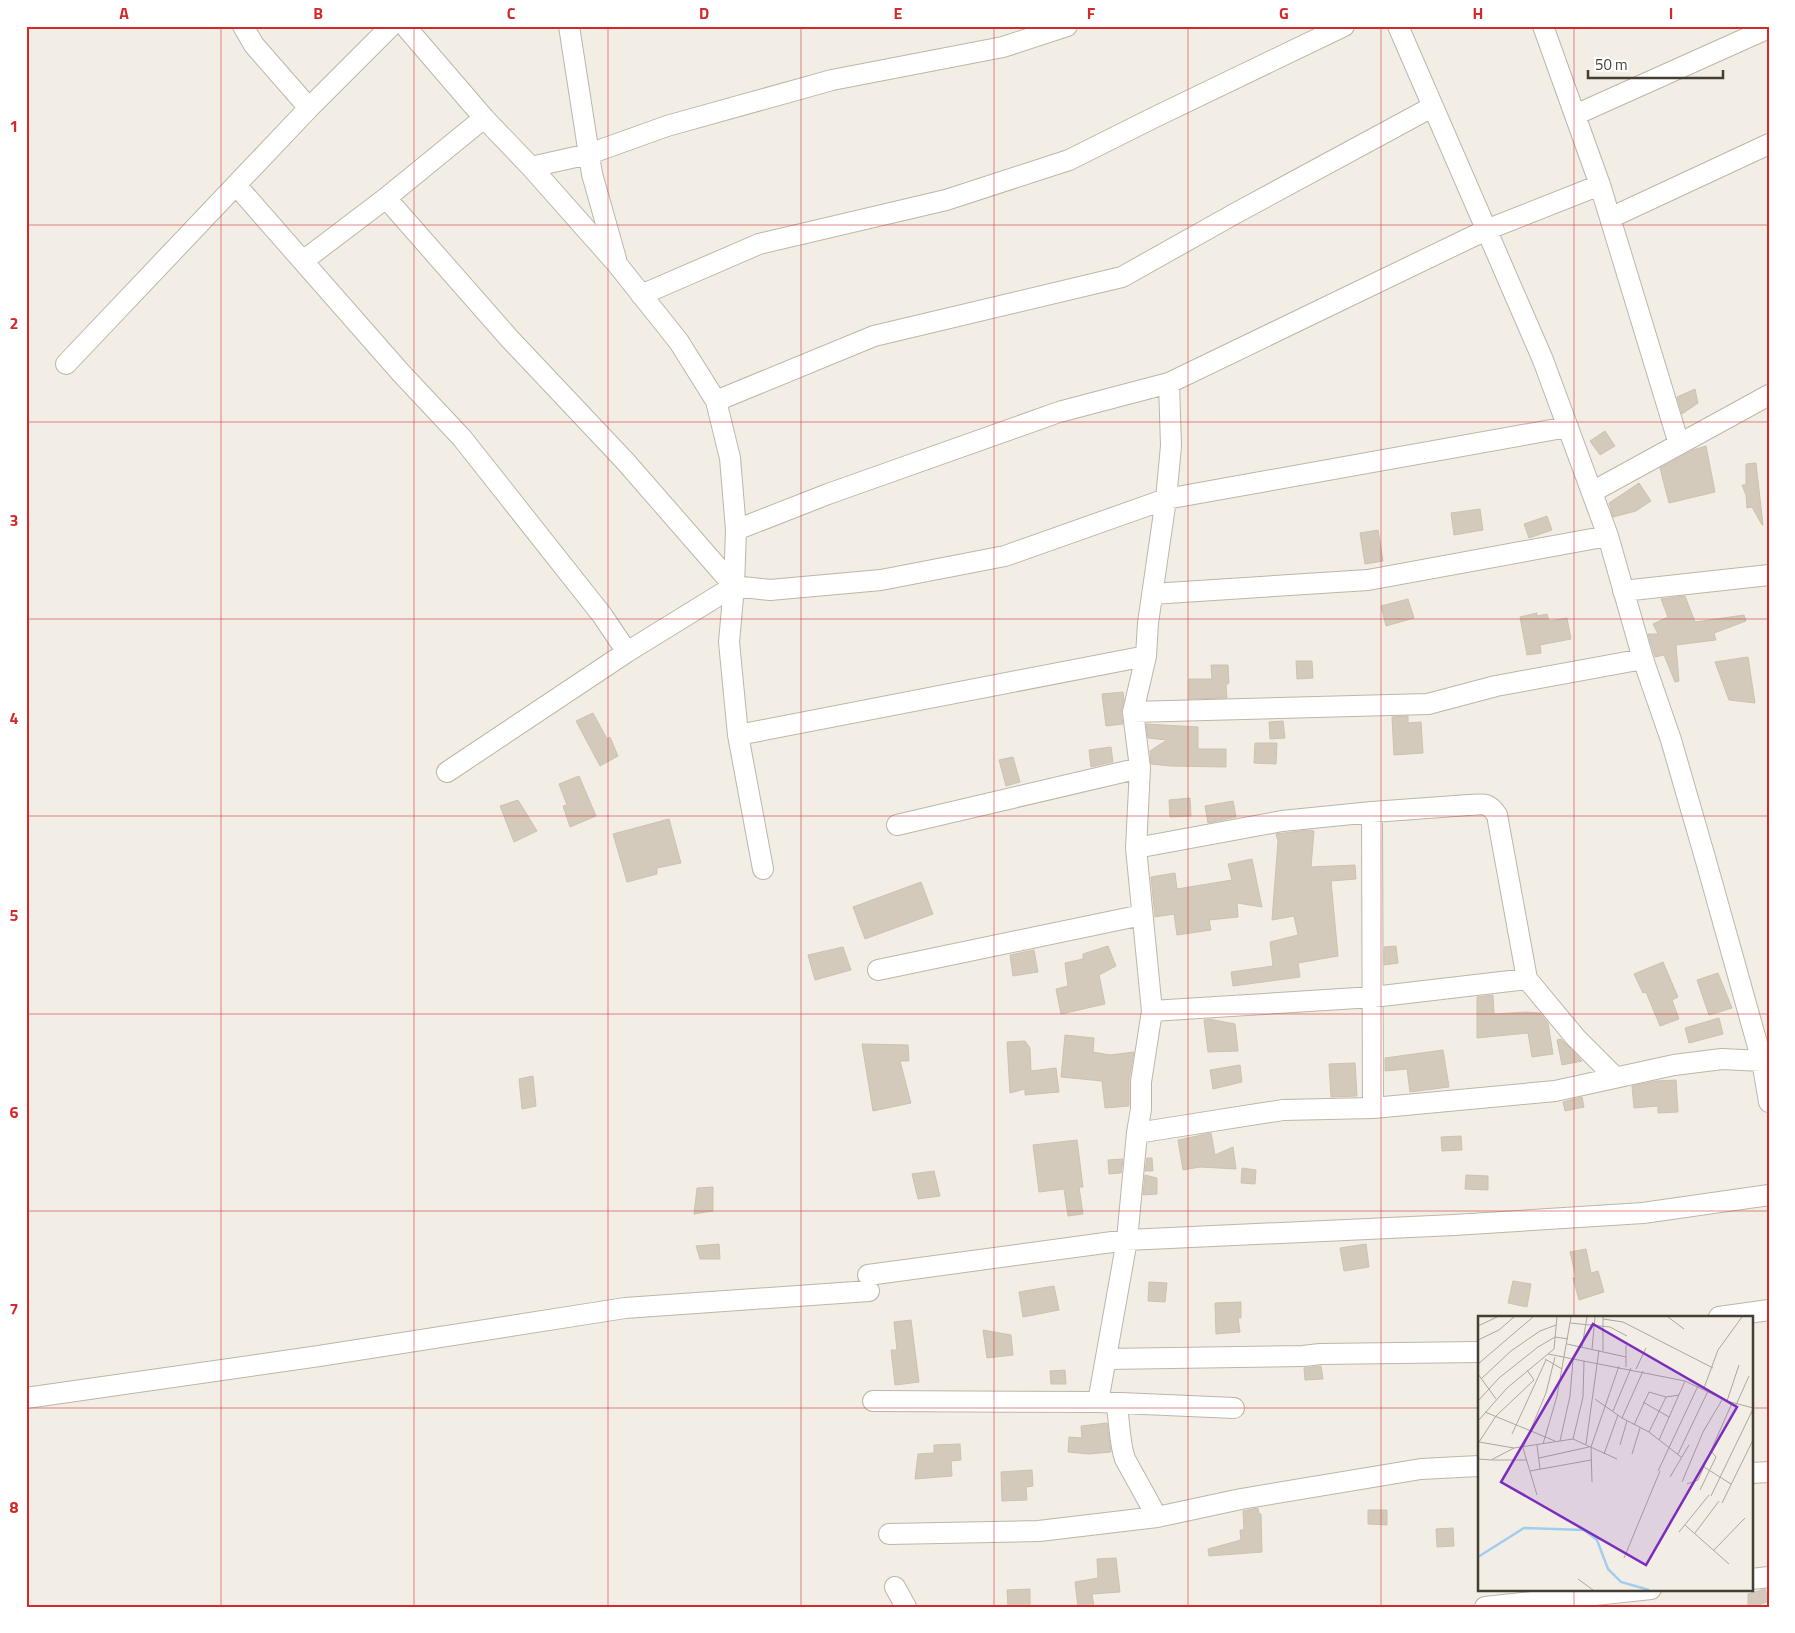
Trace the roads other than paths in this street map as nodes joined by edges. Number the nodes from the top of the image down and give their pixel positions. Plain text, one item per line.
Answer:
1 (243, 26) edge
2 (391, 26) edge
3 (405, 26) edge
4 (569, 26) edge
5 (1066, 26) edge
6 (1344, 26) edge
7 (1398, 26) edge
8 (1543, 26) edge
9 (1769, 28) edge
10 (1432, 107) junction
11 (309, 108) junction
12 (1574, 115) junction
13 (484, 118) junction
14 (1769, 144) edge
15 (589, 154) junction
16 (531, 167) junction
17 (236, 185) junction
18 (1600, 185) junction
19 (386, 198) junction
20 (1610, 218) junction
21 (1486, 230) junction
22 (303, 261) junction
23 (618, 264) junction
24 (641, 295) junction
25 (66, 364) dead end
26 (1169, 383) junction
27 (1769, 395) edge
28 (716, 401) junction
29 (1568, 427) junction
30 (1679, 444) junction
31 (1592, 492) junction
32 (1166, 499) junction
33 (736, 530) junction
34 (1608, 536) junction
35 (1769, 576) edge
36 (734, 586) junction
37 (1623, 591) junction
38 (1152, 594) junction
39 (627, 652) junction
40 (1146, 656) junction
41 (1643, 659) junction
42 (1133, 712) junction
43 (738, 735) junction
44 (1140, 768) junction
45 (447, 772) dead end
46 (1372, 812) junction
47 (897, 825) dead end
48 (1136, 848) junction
49 (763, 869) dead end
50 (1142, 915) junction
51 (878, 970) dead end
52 (1527, 979) junction
53 (1373, 997) junction
54 (1152, 1011) junction
55 (1762, 1061) junction
56 (1615, 1077) junction
57 (1769, 1102) edge
58 (1373, 1108) junction
59 (1137, 1133) junction
60 (1769, 1195) edge
61 (1127, 1240) junction
62 (1769, 1310) edge
63 (1726, 1316) edge
64 (1478, 1352) edge
65 (1106, 1359) junction
66 (26, 1398) edge
67 (873, 1401) dead end
68 (1107, 1403) junction
69 (1234, 1408) dead end
70 (1478, 1466) edge
71 (1769, 1472) edge
72 (1752, 1473) edge
73 (1157, 1517) junction
74 (889, 1534) dead end
75 (1769, 1577) edge
76 (1752, 1579) edge
77 (895, 1587) dead end
78 (1642, 1590) edge
79 (906, 1607) edge
80 (1484, 1607) edge

1 - 11 street
2 - 11 street
3 - 13 street
4 - 15 street
5 - 15 street
6 - 24 street
7 - 10 street
8 - 12 street
9 - 12 street
10 - 21 street
10 - 28 street
11 - 17 street
12 - 18 street
13 - 16 street
13 - 19 street
14 - 20 street
15 - 16 street
15 - 23 street
16 - 23 street
17 - 22 street
17 - 25 street
18 - 20 street
18 - 21 street
19 - 22 street
19 - 36 street
20 - 30 street
21 - 26 street
21 - 29 street
22 - 39 street
23 - 24 street
24 - 28 street
26 - 32 street
26 - 33 street
27 - 30 street
28 - 33 street
29 - 31 street
29 - 32 street
30 - 31 street
31 - 34 street
32 - 36 street
32 - 38 street
33 - 36 street
34 - 37 street
34 - 38 street
35 - 37 street
36 - 39 street
36 - 43 street
37 - 41 street
38 - 40 street
39 - 45 street
40 - 42 street
40 - 43 street
41 - 42 street
41 - 55 street
42 - 44 street
43 - 49 street
44 - 47 street
44 - 48 street
46 - 48 street
46 - 52 street
46 - 53 street
48 - 50 street
50 - 51 street
50 - 54 street
52 - 53 street
52 - 56 street
53 - 54 street
53 - 58 street
54 - 59 street
55 - 56 street
55 - 57 street
56 - 58 street
58 - 59 street
59 - 61 street
60 - 61 street
61 - 65 street
61 - 66 street
62 - 63 street
64 - 65 street
65 - 68 street
67 - 68 street
68 - 69 street
68 - 73 street
70 - 73 street
71 - 72 street
73 - 74 street
75 - 76 street
77 - 79 street
78 - 80 street

